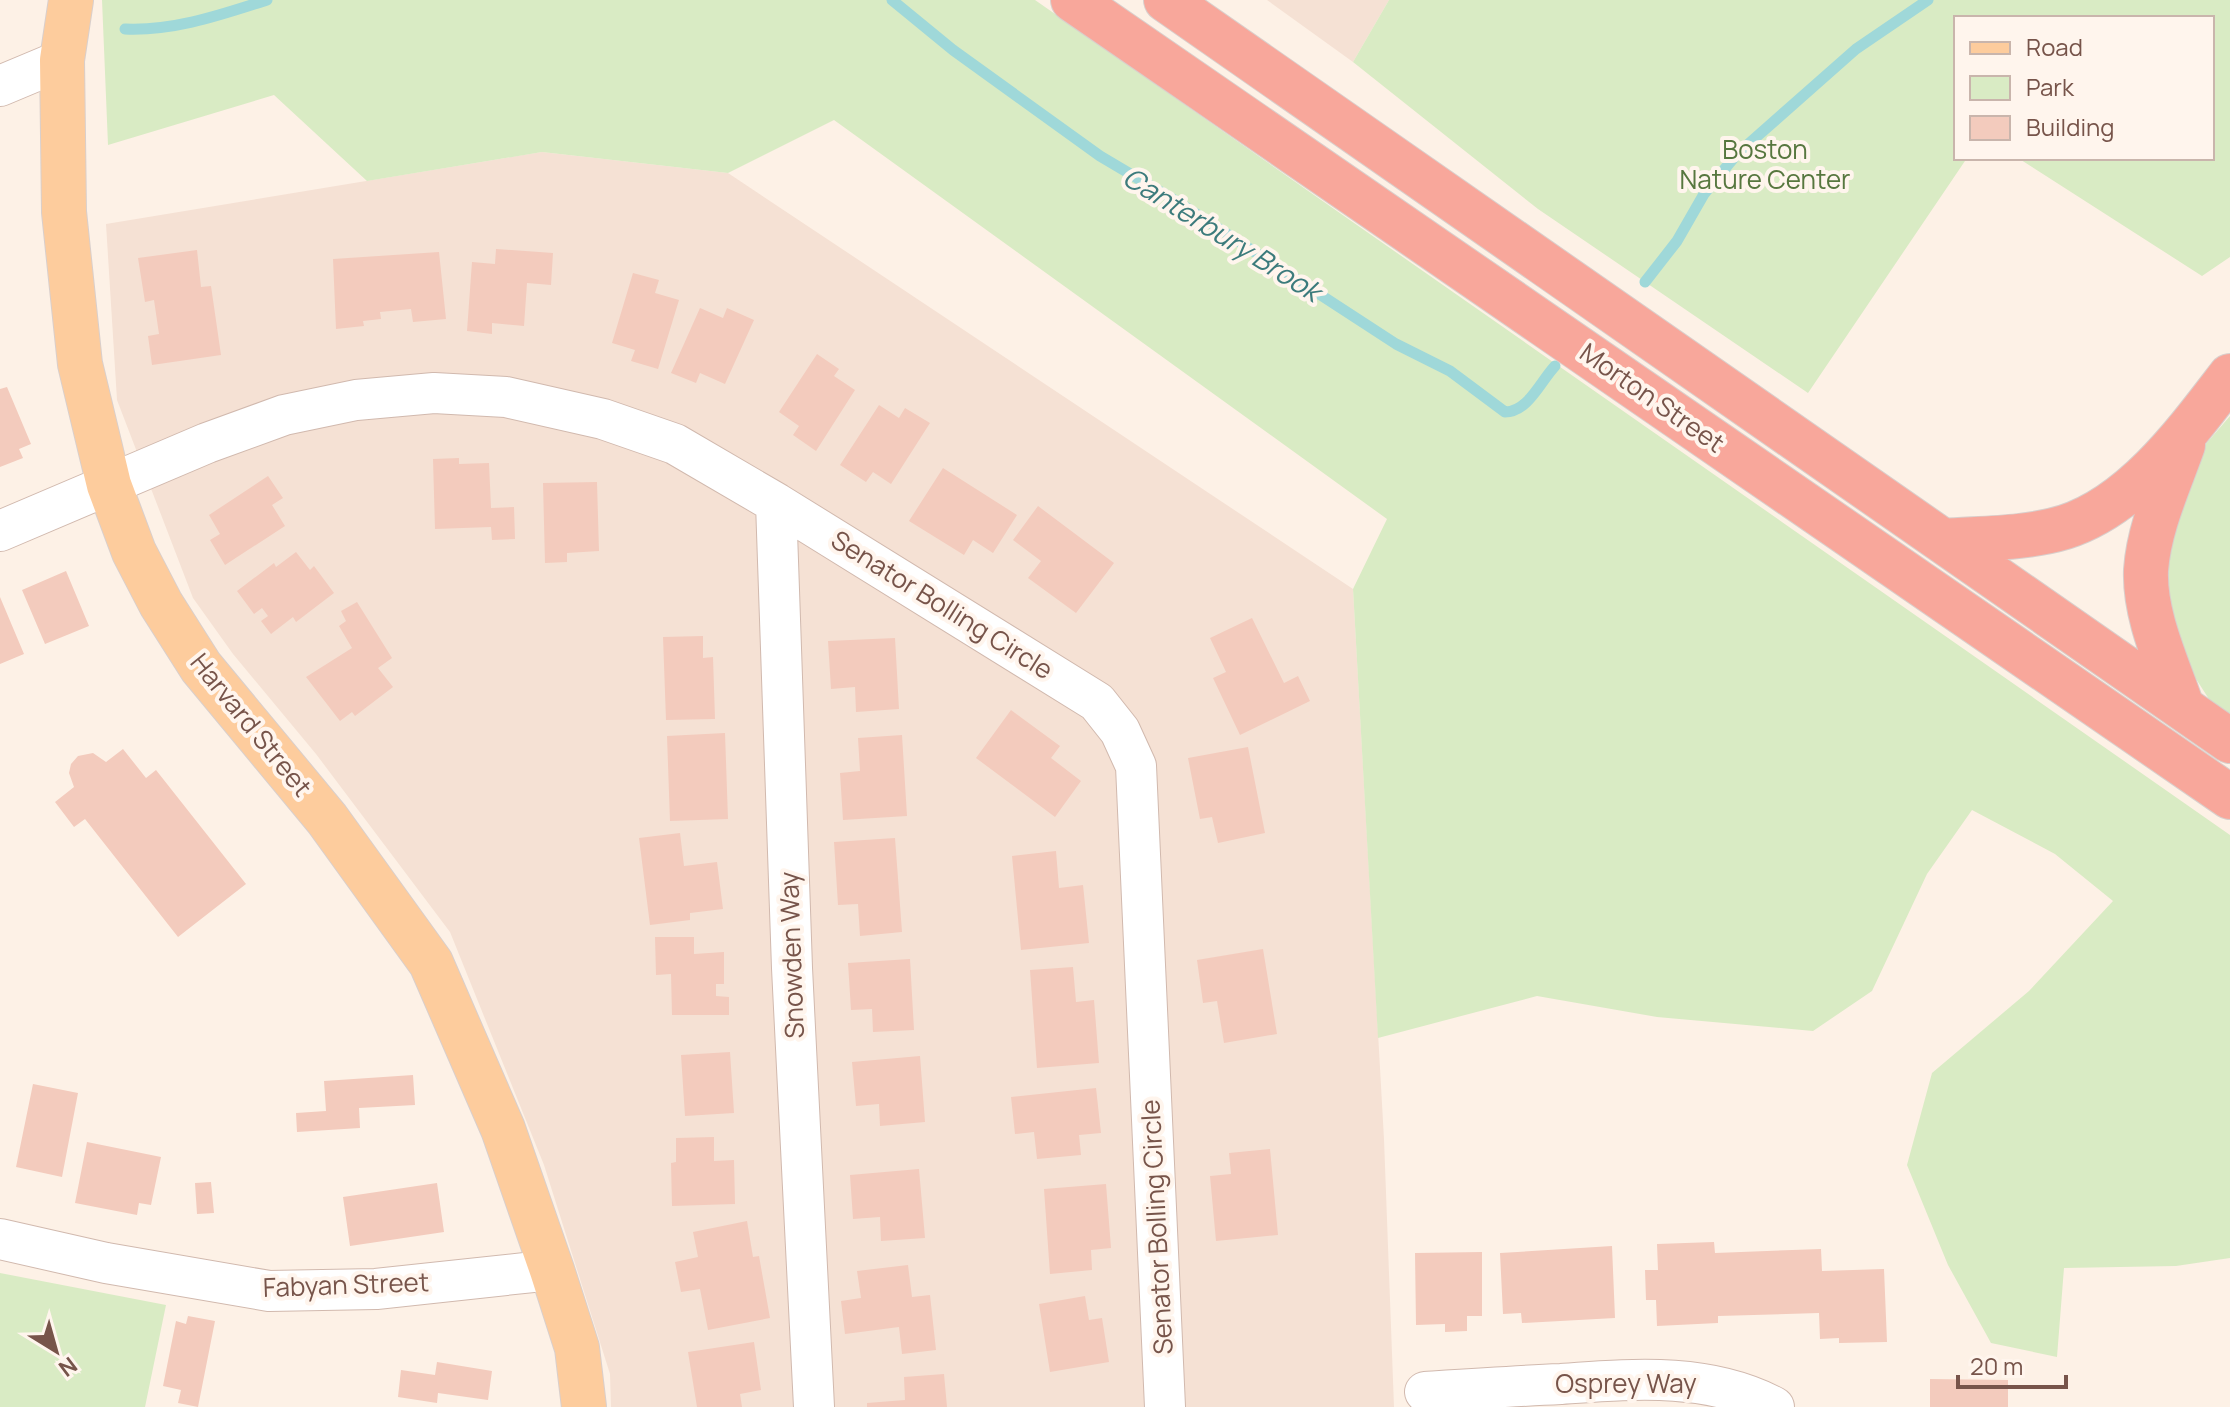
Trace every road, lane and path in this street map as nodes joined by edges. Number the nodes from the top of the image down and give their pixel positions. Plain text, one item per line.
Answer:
1 (71, 0) edge
2 (1073, 0) edge
3 (1166, 0) edge
4 (62, 60) junction
5 (0, 86) edge
6 (2230, 376) edge
7 (2188, 431) junction
8 (109, 485) junction
9 (776, 503) junction
10 (0, 531) edge
11 (1943, 541) junction
12 (2182, 707) junction
13 (2230, 741) edge
14 (2230, 797) edge
15 (0, 1239) edge
16 (552, 1270) junction
17 (1425, 1392) dead end
18 (1577, 1395) edge
19 (584, 1407) edge
20 (814, 1407) edge
21 (1165, 1407) edge
22 (1774, 1407) edge

1 - 4 main road, Harvard Street
2 - 14 highway, Morton Street
3 - 11 highway, Morton Street
4 - 5 street
4 - 8 main road, Harvard Street
6 - 7 highway
7 - 11 highway
7 - 12 highway
8 - 9 street, Senator Bolling Circle
8 - 10 street, Senator Bolling Circle
8 - 16 main road, Harvard Street
9 - 20 street, Snowden Way
9 - 21 street, Senator Bolling Circle
11 - 12 highway, Morton Street
12 - 13 highway, Morton Street
15 - 16 street, Fabyan Street
16 - 19 main road, Harvard Street
17 - 18 street, Osprey Way
18 - 22 street, Osprey Way

